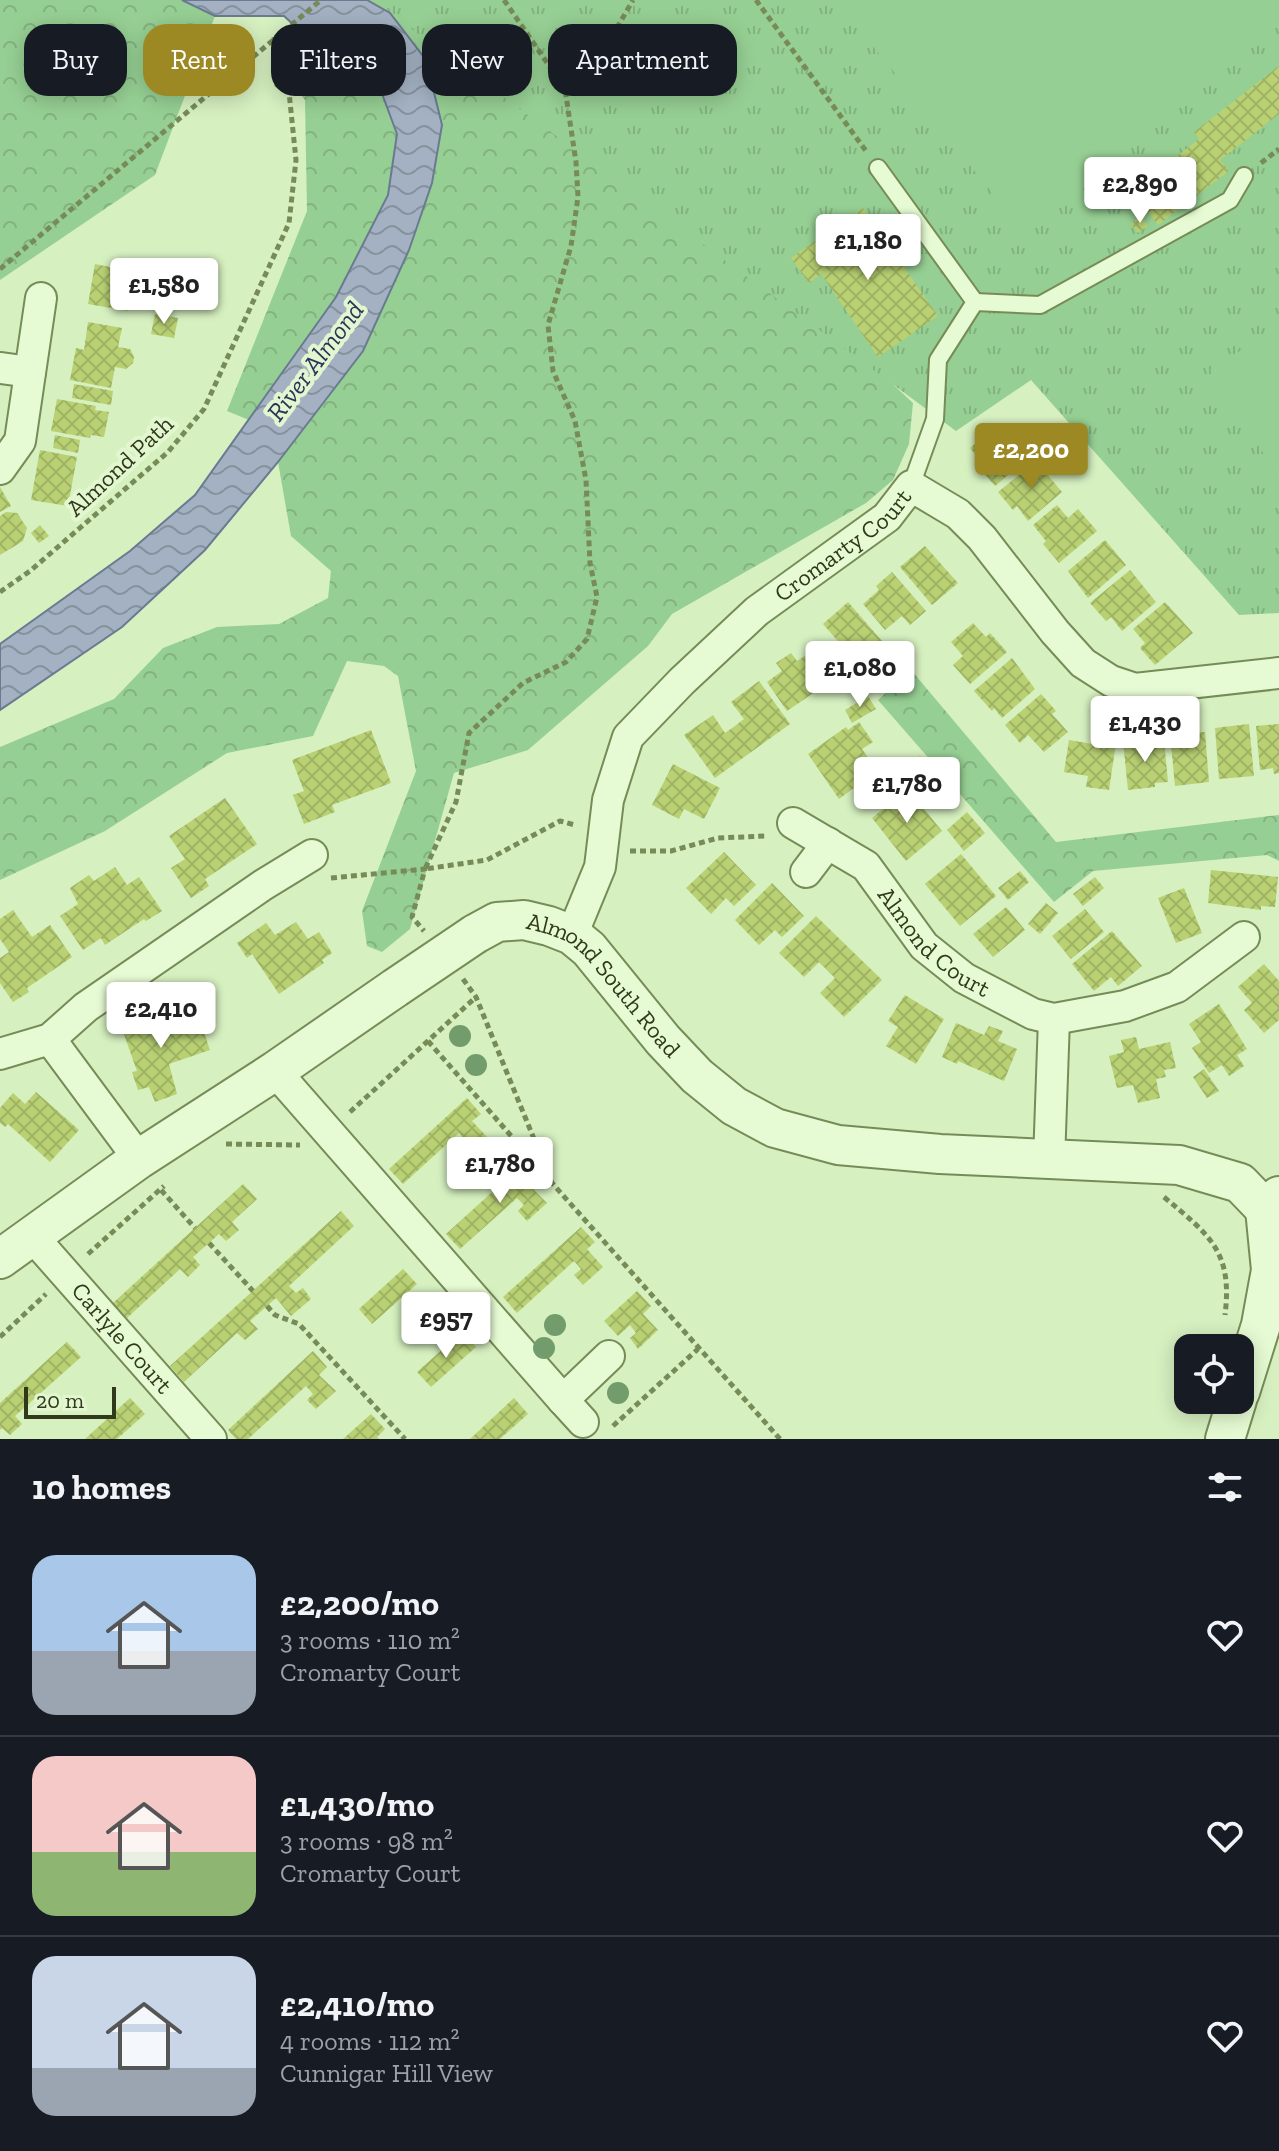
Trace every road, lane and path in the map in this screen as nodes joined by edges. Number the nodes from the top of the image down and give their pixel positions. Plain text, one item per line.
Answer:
1 (321, 0) edge
2 (504, 0) edge
3 (633, 0) edge
4 (756, 0) edge
5 (291, 24) edge
6 (619, 24) edge
7 (271, 40) edge
8 (548, 64) edge
9 (289, 96) edge
10 (566, 96) edge
11 (878, 168) joint
12 (1244, 176) dead end
13 (0, 269) edge
14 (41, 298) dead end
15 (975, 302) junction
16 (15, 370) edge
17 (0, 469) edge
18 (911, 486) junction
19 (0, 592) edge
20 (1279, 673) edge
21 (793, 823) joint
22 (604, 841) junction
23 (828, 843) junction
24 (317, 867) joint
25 (425, 869) junction
26 (806, 872) dead end
27 (572, 935) junction
28 (1244, 937) dead end
29 (431, 940) dead end
30 (458, 974) dead end
31 (476, 997) junction
32 (1054, 1019) junction
33 (50, 1039) junction
34 (428, 1041) junction
35 (0, 1054) edge
36 (275, 1071) junction
37 (329, 1131) junction
38 (212, 1143) dead end
39 (1049, 1161) junction
40 (150, 1175) junction
41 (171, 1181) dead end
42 (552, 1183) junction
43 (1160, 1194) dead end
44 (1272, 1202) edge
45 (195, 1228) dead end
46 (32, 1236) junction
47 (209, 1243) dead end
48 (0, 1259) edge
49 (66, 1274) junction
50 (253, 1291) dead end
51 (267, 1306) dead end
52 (1223, 1324) dead end
53 (0, 1337) edge
54 (1254, 1347) edge
55 (698, 1349) junction
56 (609, 1356) dead end
57 (1233, 1414) edge
58 (585, 1417) junction
59 (211, 1439) edge
60 (405, 1439) edge
61 (780, 1439) edge
62 (1225, 1439) edge

1 - 5 path
2 - 8 path
3 - 6 path
4 - 11 path
7 - 13 path
9 - 19 path, Almond Path
10 - 25 path
11 - 15 lane
12 - 15 lane
14 - 16 street
15 - 18 lane
16 - 17 street
18 - 20 street, Cromarty Court
18 - 22 street, Cromarty Court
21 - 22 path
21 - 23 street, Almond Court
22 - 25 path
22 - 27 street, Cromarty Court
23 - 26 street
23 - 32 street, Almond Court
24 - 25 path
24 - 33 street
25 - 29 path
27 - 36 street, Almond South Road, bridge
27 - 39 street, Almond South Road
28 - 32 street
30 - 31 path
31 - 34 path
31 - 42 path
32 - 39 street
33 - 35 street
33 - 40 street
34 - 37 path
34 - 42 path
36 - 37 street
36 - 40 street, Almond South Road
37 - 38 path
37 - 58 street
39 - 44 street, Almond South Road
40 - 41 path
40 - 45 path
40 - 46 street, Almond South Road
40 - 49 path
42 - 55 path
43 - 52 path
44 - 54 street
46 - 48 street, Almond South Road
46 - 49 street, Carlyle Court
47 - 50 path
49 - 53 path
49 - 59 street, Carlyle Court
51 - 60 path
55 - 58 path
55 - 61 path
56 - 58 street
57 - 62 street

